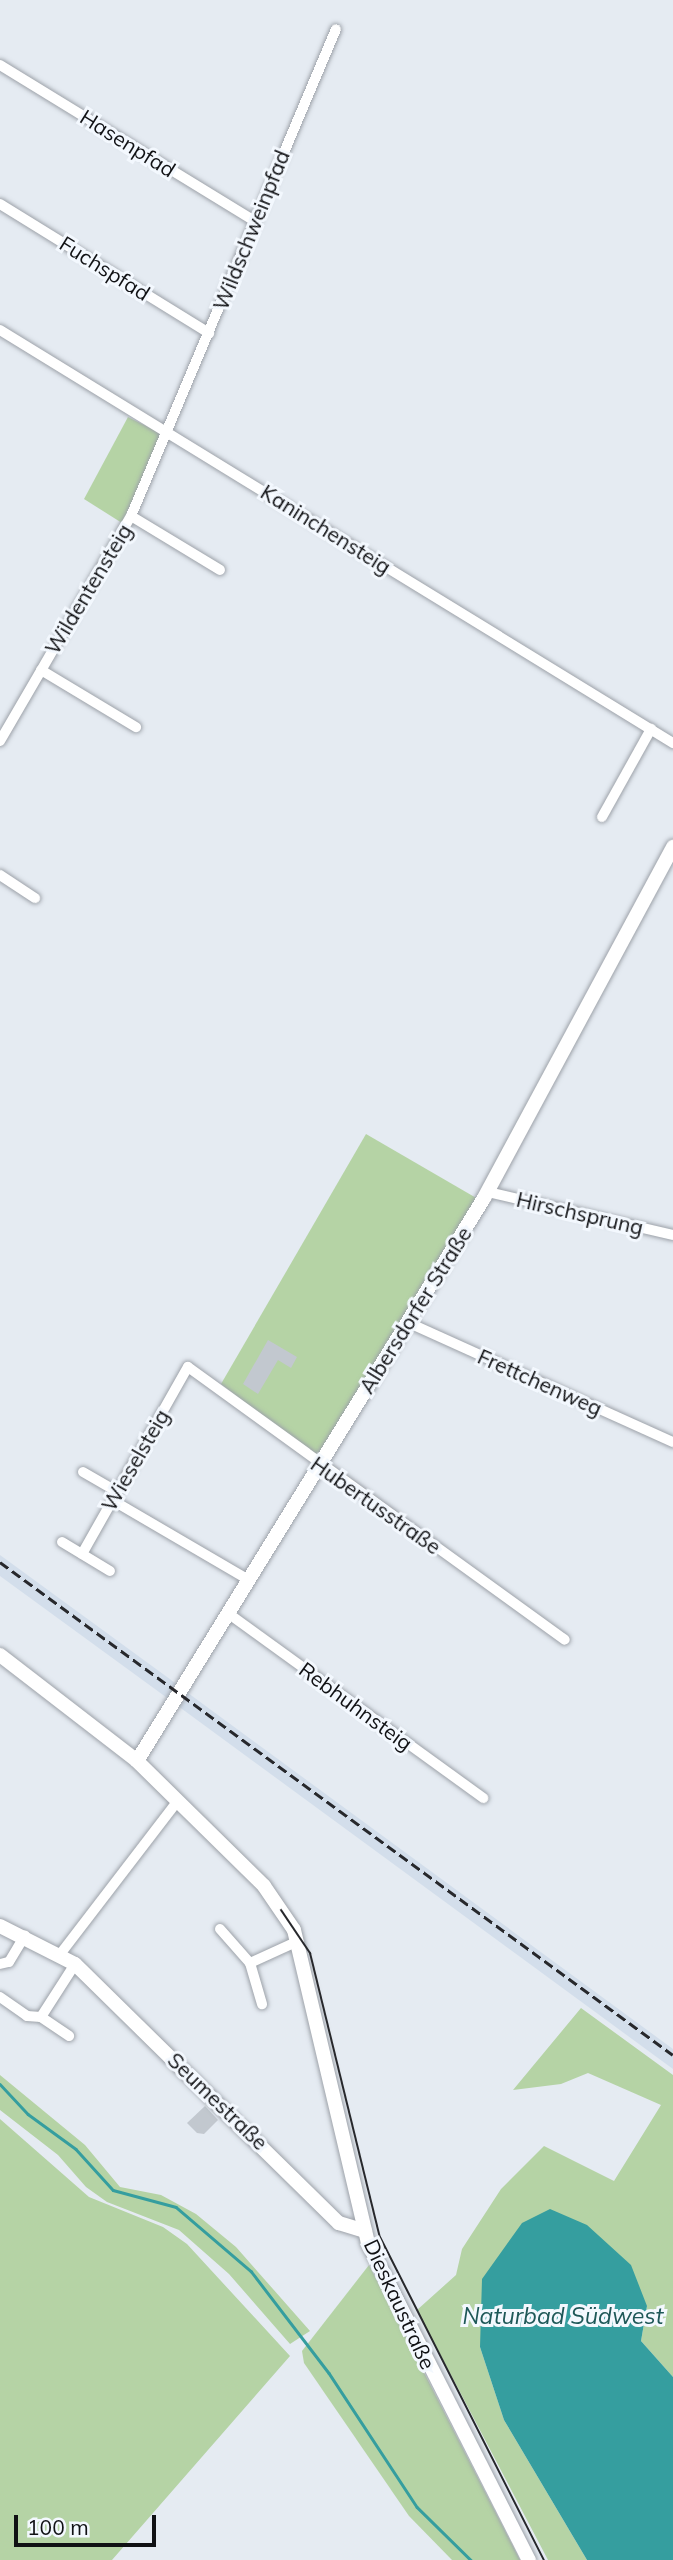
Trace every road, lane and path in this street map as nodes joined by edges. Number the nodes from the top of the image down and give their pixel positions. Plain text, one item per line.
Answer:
1 (336, 29) dead end
2 (0, 65) edge
3 (0, 204) edge
4 (256, 222) junction
5 (0, 330) edge
6 (209, 333) junction
7 (169, 433) junction
8 (131, 516) junction
9 (220, 570) dead end
10 (41, 670) junction
11 (136, 727) dead end
12 (651, 729) junction
13 (0, 741) edge
14 (673, 743) edge
15 (602, 817) dead end
16 (673, 848) edge
17 (0, 875) edge
18 (35, 898) dead end
19 (488, 1192) junction
20 (673, 1235) edge
21 (407, 1322) junction
22 (188, 1367) joint
23 (673, 1442) edge
24 (318, 1465) junction
25 (83, 1472) dead end
26 (115, 1496) junction
27 (62, 1542) dead end
28 (82, 1554) junction
29 (110, 1571) dead end
30 (249, 1580) junction
31 (229, 1614) junction
32 (565, 1640) dead end
33 (0, 1655) edge
34 (137, 1761) junction
35 (483, 1798) dead end
36 (177, 1802) junction
37 (0, 1926) edge
38 (220, 1929) dead end
39 (24, 1935) junction
40 (298, 1941) junction
41 (61, 1953) junction
42 (250, 1963) junction
43 (0, 1964) edge
44 (75, 1964) junction
45 (0, 1997) edge
46 (262, 2004) dead end
47 (41, 2017) junction
48 (69, 2036) dead end
49 (365, 2231) junction
50 (529, 2560) edge

1 - 4 street, Wildschweinpfad
2 - 4 street, Hasenpfad
3 - 6 street, Fuchspfad
4 - 6 street, Wildschweinpfad
5 - 7 street, Kaninchensteig
6 - 7 street, Wildschweinpfad
7 - 8 street, Wildentensteig
7 - 12 street, Kaninchensteig
8 - 9 street
8 - 10 street, Wildentensteig
10 - 11 street
10 - 13 street, Wildentensteig
12 - 14 street, Kaninchensteig
12 - 15 street
16 - 19 street, Albersdorfer Straße
17 - 18 street
19 - 20 street, Hirschsprung
19 - 21 street, Albersdorfer Straße
21 - 23 street, Frettchenweg
21 - 24 street, Albersdorfer Straße
22 - 24 street, Hubertusstraße
22 - 26 street, Wieselsteig
24 - 30 street, Albersdorfer Straße
24 - 32 street, Hubertusstraße
25 - 26 street
26 - 28 street, Wieselsteig
26 - 30 street
27 - 28 street
28 - 29 street
30 - 31 street, Albersdorfer Straße
31 - 34 street, Albersdorfer Straße
31 - 35 street, Rebhuhnsteig
33 - 34 street, Dieskaustraße
34 - 36 street, Dieskaustraße
36 - 40 street, Dieskaustraße
36 - 41 street
37 - 39 street, Seumestraße
38 - 42 street
39 - 41 street, Seumestraße
39 - 43 street
40 - 42 street
40 - 49 street, Dieskaustraße
41 - 44 street, Seumestraße
42 - 46 street
44 - 47 street
44 - 49 street, Seumestraße
45 - 47 street
47 - 48 street
49 - 50 street, Dieskaustraße

